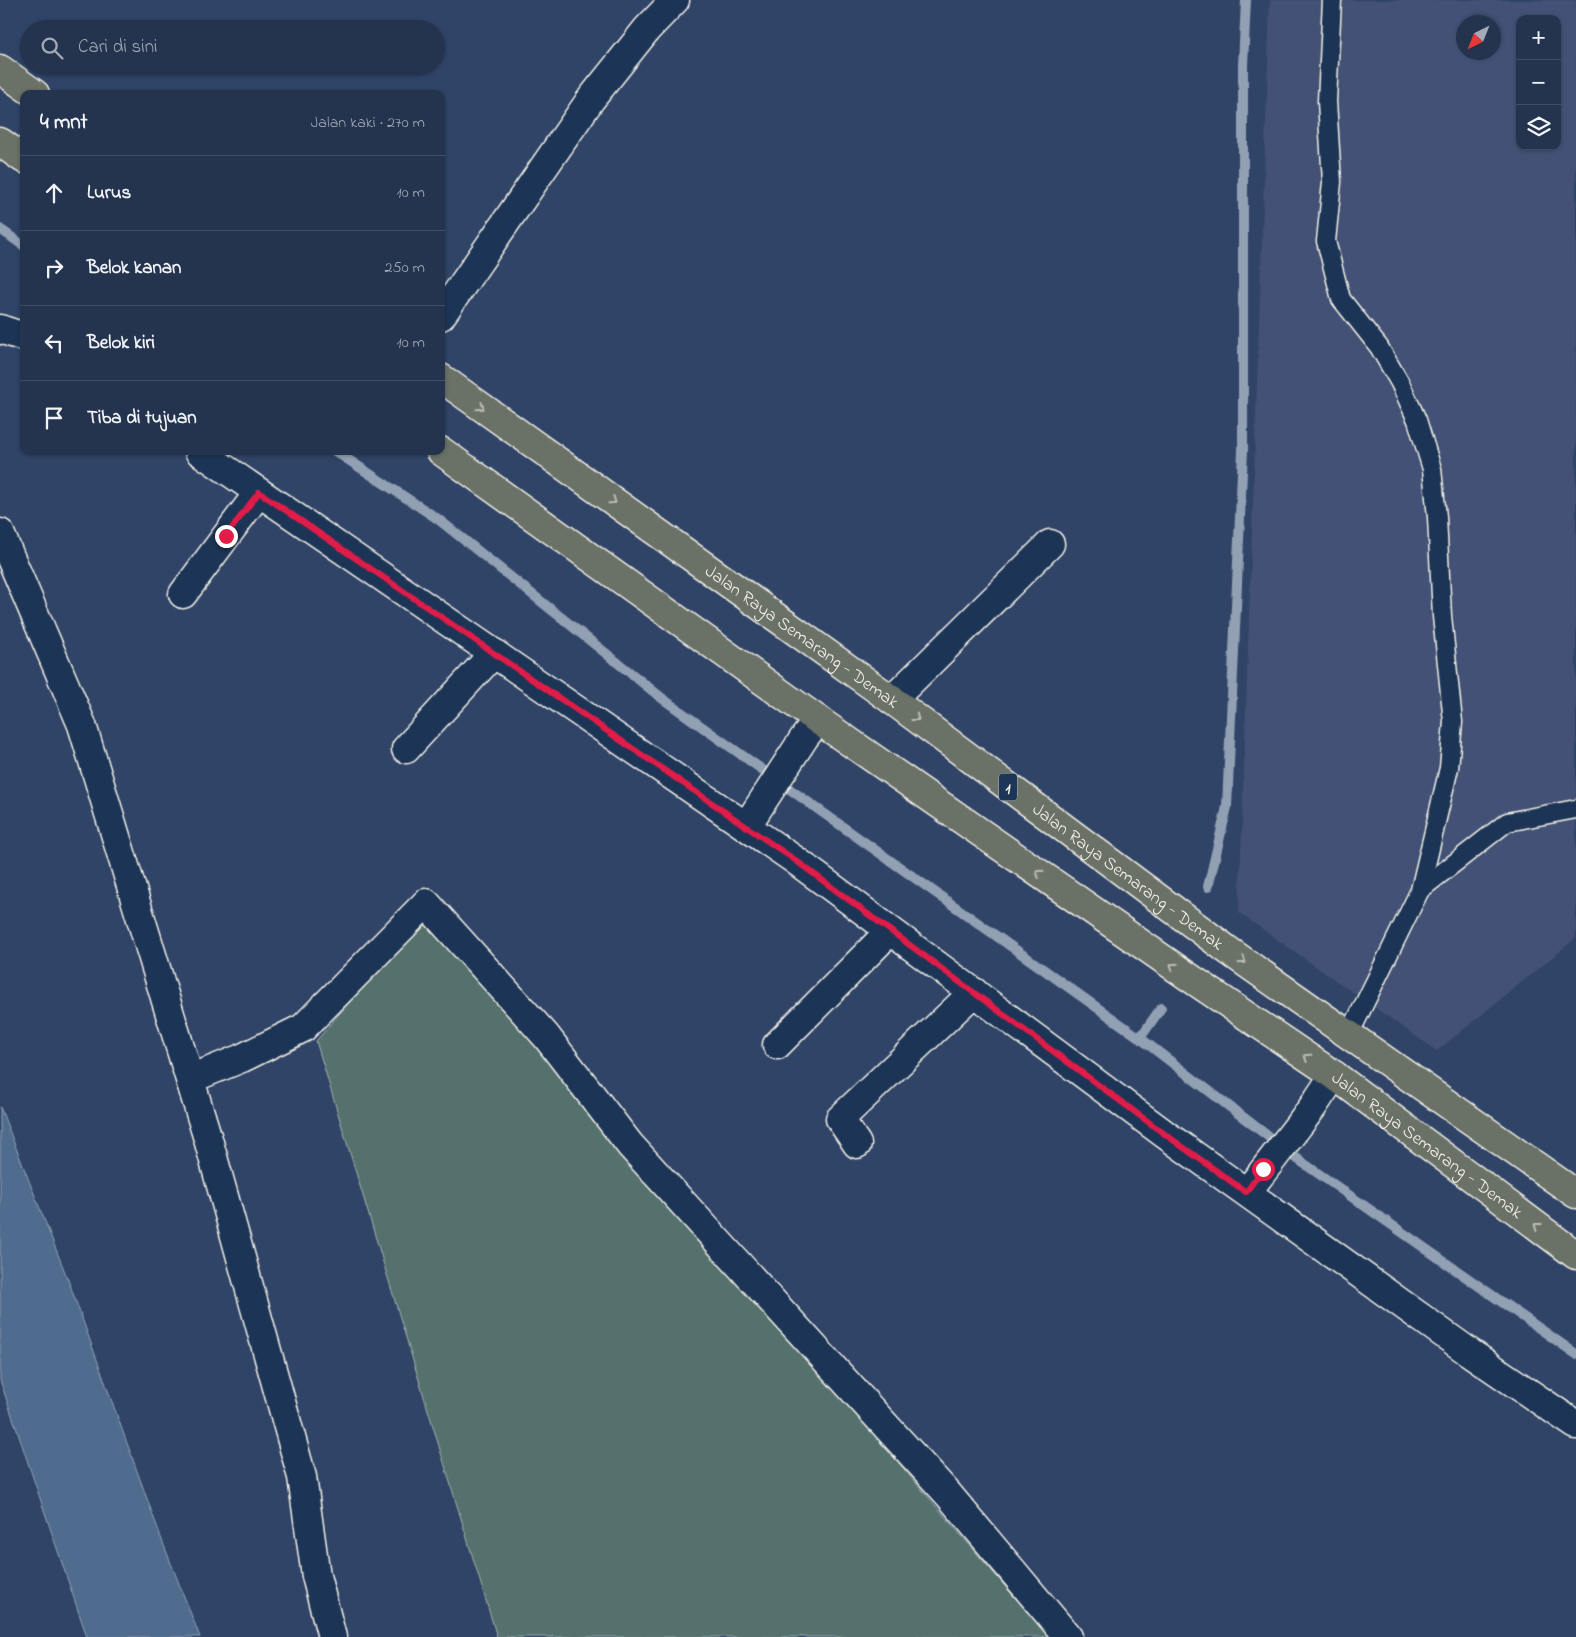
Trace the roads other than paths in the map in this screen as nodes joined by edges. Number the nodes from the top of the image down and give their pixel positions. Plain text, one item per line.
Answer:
1 (675, 0) edge
2 (1332, 0) edge
3 (0, 69) edge
4 (30, 90) edge
5 (0, 142) edge
6 (20, 156) edge
7 (445, 310) edge
8 (0, 329) edge
9 (20, 336) edge
10 (445, 381) edge
11 (445, 454) edge
12 (204, 455) edge
13 (259, 492) junction
14 (0, 533) edge
15 (1050, 544) dead end
16 (183, 594) dead end
17 (494, 653) junction
18 (892, 700) junction
19 (811, 729) junction
20 (406, 749) dead end
21 (1576, 809) edge
22 (751, 822) junction
23 (1420, 890) junction
24 (890, 931) junction
25 (974, 992) junction
26 (1348, 1035) junction
27 (777, 1045) dead end
28 (1334, 1075) junction
29 (190, 1080) junction
30 (857, 1144) dead end
31 (1246, 1192) junction
32 (1576, 1194) edge
33 (1576, 1255) edge
34 (1576, 1425) edge
35 (332, 1637) edge
36 (1068, 1637) edge

1 - 7 street
2 - 23 lane
3 - 4 highway
5 - 6 highway
8 - 9 street
10 -> 18 highway, Jalan Raya Semarang - Demak / 1
11 - 19 highway, Jalan Raya Semarang - Demak
12 - 13 street
13 - 16 street
13 - 17 street
14 - 29 street
15 - 18 street
17 - 20 street
17 - 22 street
18 -> 26 highway, Jalan Raya Semarang - Demak / 1
19 - 22 street
28 -> 19 highway, Jalan Raya Semarang - Demak
21 - 23 lane
22 - 24 street
23 - 26 lane
24 - 25 street
24 - 27 street
25 - 30 street
25 - 31 street
26 - 32 highway, Jalan Raya Semarang - Demak / 1
28 - 31 street
33 -> 28 highway, Jalan Raya Semarang - Demak
29 - 35 street
29 - 36 street
31 - 34 street

